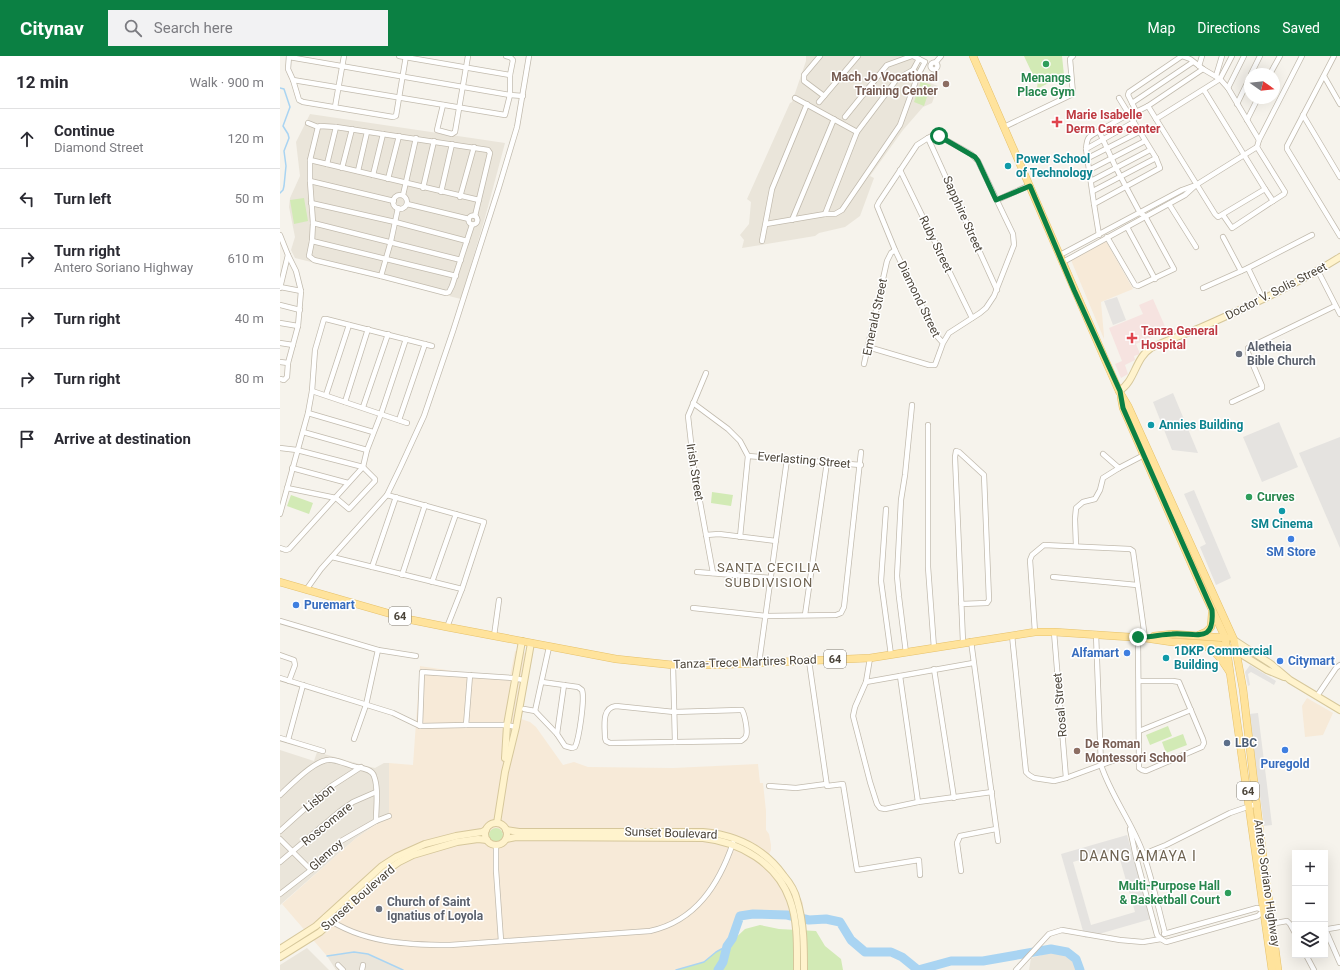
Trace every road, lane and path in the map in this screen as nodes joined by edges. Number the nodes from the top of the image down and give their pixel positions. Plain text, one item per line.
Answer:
1 (344, 56) edge
2 (399, 56) edge
3 (468, 56) edge
4 (506, 56) edge
5 (529, 56) edge
6 (820, 56) edge
7 (858, 56) edge
8 (912, 56) edge
9 (941, 56) edge
10 (973, 56) edge
11 (1073, 56) edge
12 (1182, 56) edge
13 (1202, 56) edge
14 (1222, 56) edge
15 (1232, 56) edge
16 (1244, 56) edge
17 (1260, 56) edge
18 (1280, 56) edge
19 (1302, 56) edge
20 (1334, 56) edge
21 (288, 57) edge
22 (406, 57) edge
23 (919, 59) junction
24 (1191, 59) edge
25 (925, 62) junction
26 (342, 67) junction
27 (466, 67) junction
28 (1201, 68) junction
29 (1255, 68) edge
30 (1273, 68) edge
31 (913, 70) junction
32 (510, 75) junction
33 (918, 75) junction
34 (403, 76) junction
35 (1324, 76) junction
36 (1218, 78) junction
37 (293, 80) junction
38 (339, 87) junction
39 (462, 87) junction
40 (1228, 88) junction
41 (1244, 89) edge
42 (1204, 90) junction
43 (510, 96) junction
44 (523, 96) junction
45 (824, 96) junction
46 (398, 97) junction
47 (795, 98) dead end
48 (1119, 98) dead end
49 (819, 102) dead end
50 (1132, 102) junction
51 (808, 104) junction
52 (1237, 104) junction
53 (1255, 104) edge
54 (1340, 104) edge
55 (443, 105) junction
56 (1148, 106) junction
57 (335, 107) junction
58 (460, 107) junction
59 (1129, 114) junction
60 (1303, 115) junction
61 (845, 117) dead end
62 (1156, 118) junction
63 (834, 119) junction
64 (1247, 120) junction
65 (1134, 122) junction
66 (308, 123) dead end
67 (318, 127) junction
68 (336, 127) junction
69 (1004, 127) junction
70 (352, 129) junction
71 (1099, 131) junction
72 (367, 132) junction
73 (857, 132) junction
74 (1139, 132) junction
75 (383, 134) junction
76 (399, 136) junction
77 (416, 138) junction
78 (928, 138) junction
79 (1103, 140) junction
80 (1258, 140) junction
81 (434, 141) junction
82 (1145, 141) junction
83 (452, 144) junction
84 (474, 147) junction
85 (1257, 147) junction
86 (1107, 148) junction
87 (1086, 149) junction
88 (1150, 150) junction
89 (1244, 156) junction
90 (1088, 158) junction
91 (1156, 158) junction
92 (1112, 159) junction
93 (310, 160) junction
94 (327, 164) junction
95 (342, 168) junction
96 (1116, 168) junction
97 (900, 170) junction
98 (1089, 170) junction
99 (358, 171) junction
100 (373, 175) junction
101 (1121, 177) junction
102 (1340, 178) edge
103 (388, 179) junction
104 (310, 181) junction
105 (1091, 181) junction
106 (406, 183) junction
107 (1196, 185) junction
108 (1030, 186) junction
109 (1127, 187) junction
110 (423, 188) junction
111 (1265, 189) junction
112 (1092, 191) junction
113 (441, 192) junction
114 (1178, 192) junction
115 (403, 195) junction
116 (460, 197) junction
117 (1180, 197) junction
118 (479, 200) junction
119 (996, 200) junction
120 (394, 201) junction
121 (1273, 201) junction
122 (311, 203) junction
123 (407, 204) junction
124 (1094, 204) junction
125 (1169, 204) junction
126 (398, 208) junction
127 (1140, 213) junction
128 (826, 214) junction
129 (1223, 215) junction
130 (1145, 216) junction
131 (476, 217) junction
132 (469, 219) junction
133 (488, 220) junction
134 (792, 220) junction
135 (395, 222) junction
136 (313, 223) junction
137 (474, 224) junction
138 (766, 224) junction
139 (1127, 226) junction
140 (486, 227) junction
141 (1099, 234) junction
142 (1312, 234) dead end
143 (280, 235) edge
144 (1340, 236) edge
145 (1107, 237) junction
146 (1223, 237) dead end
147 (312, 241) junction
148 (391, 241) junction
149 (467, 241) junction
150 (762, 241) dead end
151 (1196, 247) dead end
152 (895, 250) junction
153 (288, 255) junction
154 (1340, 257) edge
155 (1061, 259) junction
156 (386, 260) junction
157 (461, 260) junction
158 (285, 268) junction
159 (1248, 268) junction
160 (296, 271) junction
161 (1241, 271) junction
162 (1318, 271) junction
163 (381, 276) junction
164 (456, 276) junction
165 (1156, 279) junction
166 (280, 288) edge
167 (1203, 288) dead end
168 (997, 290) junction
169 (301, 291) junction
170 (1263, 300) junction
171 (280, 305) edge
172 (1335, 306) junction
173 (300, 310) junction
174 (1340, 314) edge
175 (972, 318) junction
176 (280, 322) edge
177 (348, 324) junction
178 (298, 326) junction
179 (368, 329) junction
180 (388, 334) junction
181 (406, 339) junction
182 (280, 343) edge
183 (943, 343) junction
184 (425, 344) junction
185 (293, 345) junction
186 (432, 346) dead end
187 (868, 347) junction
188 (280, 362) edge
189 (288, 363) junction
190 (864, 364) dead end
191 (706, 373) dead end
192 (280, 379) edge
193 (312, 391) junction
194 (1120, 391) junction
195 (326, 395) junction
196 (345, 402) junction
197 (693, 402) junction
198 (1232, 402) dead end
199 (912, 405) dead end
200 (363, 407) junction
201 (308, 413) junction
202 (381, 414) junction
203 (399, 420) junction
204 (407, 423) dead end
205 (928, 426) dead end
206 (303, 432) junction
207 (373, 432) junction
208 (280, 448) edge
209 (297, 450) junction
210 (367, 450) junction
211 (861, 452) dead end
212 (1103, 454) dead end
213 (1144, 455) junction
214 (748, 456) junction
215 (787, 459) junction
216 (827, 462) junction
217 (861, 465) junction
218 (363, 467) junction
219 (292, 468) junction
220 (1119, 468) junction
221 (348, 482) junction
222 (287, 488) junction
223 (387, 495) junction
224 (396, 497) junction
225 (336, 498) junction
226 (425, 505) junction
227 (886, 509) dead end
228 (280, 514) edge
229 (456, 514) junction
230 (706, 535) junction
231 (740, 537) junction
232 (776, 541) junction
233 (1076, 546) junction
234 (280, 548) edge
235 (332, 557) junction
236 (372, 567) junction
237 (697, 572) dead end
238 (713, 573) junction
239 (402, 575) junction
240 (771, 578) junction
241 (1053, 578) dead end
242 (280, 582) edge
243 (432, 582) junction
244 (1137, 585) junction
245 (462, 589) junction
246 (306, 590) junction
247 (499, 600) dead end
248 (960, 604) junction
249 (693, 608) dead end
250 (1212, 610) junction
251 (805, 615) junction
252 (766, 616) junction
253 (280, 621) edge
254 (447, 627) junction
255 (1036, 632) junction
256 (1054, 632) junction
257 (1096, 634) junction
258 (1012, 635) junction
259 (494, 636) junction
260 (1142, 637) junction
261 (1225, 637) junction
262 (1197, 639) junction
263 (1234, 640) junction
264 (971, 641) junction
265 (522, 642) junction
266 (963, 642) junction
267 (531, 643) junction
268 (549, 647) junction
269 (1227, 647) junction
270 (934, 648) junction
271 (378, 650) junction
272 (1236, 651) junction
273 (906, 653) junction
274 (280, 655) edge
275 (891, 655) junction
276 (416, 656) dead end
277 (870, 658) junction
278 (809, 661) junction
279 (759, 663) junction
280 (973, 663) junction
281 (673, 665) junction
282 (1340, 665) edge
283 (934, 669) junction
284 (1230, 673) junction
285 (470, 675) junction
286 (900, 676) junction
287 (280, 678) edge
288 (515, 678) junction
289 (524, 680) junction
290 (1290, 680) junction
291 (289, 681) junction
292 (1139, 681) junction
293 (542, 682) junction
294 (866, 682) junction
295 (303, 685) junction
296 (564, 685) junction
297 (1317, 696) junction
298 (366, 704) junction
299 (524, 709) dead end
300 (1191, 710) junction
301 (1340, 710) edge
302 (535, 711) junction
303 (674, 712) junction
304 (466, 725) junction
305 (507, 725) junction
306 (420, 726) junction
307 (516, 727) junction
308 (1139, 732) junction
309 (557, 734) junction
310 (280, 738) edge
311 (354, 739) dead end
312 (288, 740) junction
313 (675, 742) junction
314 (323, 751) dead end
315 (1139, 761) junction
316 (1101, 765) junction
317 (360, 767) junction
318 (505, 772) junction
319 (1066, 778) junction
320 (826, 784) junction
321 (769, 786) dead end
322 (376, 792) junction
323 (992, 792) junction
324 (280, 795) edge
325 (954, 798) junction
326 (918, 802) junction
327 (1253, 805) junction
328 (389, 816) dead end
329 (1128, 819) junction
330 (376, 821) junction
331 (497, 823) junction
332 (996, 829) junction
333 (486, 830) junction
334 (506, 830) junction
335 (280, 831) edge
336 (735, 838) junction
337 (280, 839) edge
338 (506, 839) junction
339 (487, 840) junction
340 (998, 841) dead end
341 (733, 845) junction
342 (496, 846) junction
343 (293, 852) junction
344 (1143, 854) junction
345 (1136, 857) junction
346 (280, 862) edge
347 (311, 870) junction
348 (961, 871) dead end
349 (920, 875) dead end
350 (280, 894) edge
351 (796, 909) junction
352 (1267, 910) junction
353 (325, 917) junction
354 (331, 922) junction
355 (1269, 924) junction
356 (1340, 927) edge
357 (1292, 928) edge
358 (1165, 933) junction
359 (1161, 939) junction
360 (501, 941) junction
361 (280, 949) edge
362 (280, 958) edge
363 (1308, 958) edge
364 (1340, 963) edge
365 (338, 965) dead end
366 (1274, 969) edge
367 (343, 970) edge
368 (797, 970) edge
369 (804, 970) edge
370 (1016, 970) edge
371 (1314, 970) edge

1 - 26 street
2 - 22 street
3 - 27 street
4 - 32 street
5 - 44 street
6 - 45 street
7 - 45 street
8 - 23 street
8 - 61 street
9 - 25 street
10 - 69 main road, Antero Soriano Highway
11 - 69 street
12 - 24 street
12 - 50 street
13 - 28 street
14 - 36 street
15 - 36 street
16 - 40 street
17 - 29 street
18 - 30 street
19 - 80 street
20 - 35 street
21 - 26 street
21 - 37 street
22 - 27 street
22 - 34 street
23 - 25 street
23 - 31 street
24 - 28 street
24 - 50 street
25 - 33 street
26 - 34 street
26 - 38 street
27 - 32 street
27 - 39 street
28 - 36 street
28 - 56 street
31 - 33 street
31 - 73 street
32 - 43 street
33 - 128 street
34 - 39 street
34 - 46 street
35 - 54 street
35 - 60 street
36 - 40 street
36 - 42 street
37 - 38 street
37 - 57 street
38 - 46 street
38 - 57 street
39 - 43 street
39 - 58 street
40 - 52 street
41 - 52 street
42 - 62 street
42 - 89 street
43 - 44 street
43 - 58 street
44 - 133 street
45 - 49 street
46 - 55 street
46 - 57 street
47 - 51 street
48 - 59 street
50 - 56 street
51 - 63 street
51 - 138 street
52 - 64 street
53 - 64 street
55 - 58 street
55 - 58 street
56 - 62 street
59 - 65 street
59 - 71 street
60 - 102 street
60 - 144 street
62 - 107 street
63 - 73 street
63 - 134 street
64 - 80 street
65 - 74 street
65 - 79 street
66 - 67 street
67 - 68 street
67 - 93 street
68 - 70 street
68 - 94 street
69 - 108 main road, Antero Soriano Highway
70 - 72 street
70 - 95 street
71 - 79 street
71 - 87 street
72 - 75 street
72 - 99 street
73 - 128 street
74 - 82 street
74 - 86 street
75 - 76 street
75 - 100 street
76 - 77 street
76 - 103 street
77 - 81 street
77 - 106 street
78 - 97 street, Diamond Street
78 - 119 street, Diamond Street
78 - 168 street, Sapphire Street
79 - 86 street
79 - 87 street
80 - 85 street
81 - 83 street
81 - 110 street
82 - 88 street
82 - 92 street
83 - 84 street
83 - 113 street
84 - 116 street
84 - 118 street
85 - 89 street
85 - 121 street
86 - 90 street
86 - 92 street
87 - 90 street
88 - 91 street
88 - 96 street
89 - 107 street
89 - 111 street
90 - 98 street
91 - 101 street
91 - 109 street
92 - 96 street
92 - 98 street
93 - 94 street
93 - 104 street
94 - 95 street
95 - 99 street
96 - 101 street
96 - 105 street
97 - 152 street, Diamond Street
97 - 175 street, Ruby Street
98 - 105 street
99 - 100 street
100 - 103 street
101 - 109 street
101 - 112 street
103 - 106 street
104 - 120 street
104 - 122 street
105 - 112 street
106 - 110 street
106 - 115 street
107 - 114 street
107 - 117 street
107 - 129 street
108 - 119 street
108 - 155 main road, Antero Soriano Highway
109 - 124 street
109 - 127 street
110 - 113 street
111 - 121 street
111 - 129 street
112 - 124 street
113 - 116 street
114 - 117 street
114 - 127 street
115 - 120 street
115 - 123 street
116 - 118 street
117 - 125 street
118 - 131 street
119 - 168 street, Diamond Street
120 - 126 street
121 - 129 street
122 - 135 street
122 - 136 street
123 - 126 street
123 - 132 street
124 - 141 street
125 - 130 street
125 - 151 street
126 - 135 street
127 - 130 street
127 - 141 street
128 - 134 street
130 - 139 street
130 - 165 street
131 - 132 street
131 - 133 street
131 - 137 street
132 - 137 street
133 - 140 street
134 - 138 street
135 - 148 street
135 - 149 street
136 - 147 street
136 - 148 street
137 - 140 street
137 - 149 street
138 - 150 street
139 - 145 street
139 - 165 street
140 - 223 street
141 - 155 street
142 - 159 street
143 - 153 street
145 - 155 street
145 - 165 street
146 - 161 street
147 - 156 street
147 - 163 street
148 - 156 street
148 - 157 street
149 - 157 street
152 - 183 street, Diamond Street
152 - 187 street, Emerald Street
153 - 158 street
153 - 160 street
154 - 162 main road, Doctor V. Solis Street
155 - 194 main road, Antero Soriano Highway
156 - 163 street
156 - 164 street
157 - 164 street
158 - 160 street
158 - 166 street
159 - 161 street
159 - 170 street
160 - 169 street
161 - 167 street
162 - 170 main road, Doctor V. Solis Street
162 - 172 street
163 - 164 street
166 - 169 street
168 - 175 street, Diamond Street
169 - 173 street
170 - 194 main road, Doctor V. Solis Street
171 - 173 street
172 - 174 street
172 - 198 street
173 - 178 street
175 - 183 street, Diamond Street
176 - 178 street
177 - 179 street
177 - 193 street
177 - 195 street
178 - 185 street
179 - 180 street
179 - 196 street
180 - 181 street
180 - 200 street
181 - 184 street
181 - 202 street
182 - 185 street
183 - 187 street
184 - 186 street
184 - 203 street
185 - 189 street
187 - 190 street, Emerald Street
188 - 189 street
189 - 192 street
191 - 197 street, Irish Street
193 - 195 street
193 - 201 street
194 - 213 main road, Antero Soriano Highway
194 - 263 main road, Antero Soriano Highway
195 - 196 street
196 - 200 street
197 - 214 street
197 - 230 street, Irish Street
199 - 273 street
200 - 202 street
201 - 206 street
201 - 207 street
202 - 203 street
202 - 207 street
203 - 204 street
205 - 270 street
206 - 209 street
206 - 210 street
207 - 210 street
208 - 209 street
209 - 218 street
209 - 219 street
210 - 218 street
211 - 217 street
212 - 220 street
213 - 220 street
213 - 250 main road, Antero Soriano Highway
214 - 215 street, Everlasting Street
214 - 231 street
215 - 216 street, Everlasting Street
215 - 232 street
216 - 217 street, Everlasting Street
216 - 251 street
217 - 251 street
218 - 221 street
218 - 225 street
219 - 221 street
219 - 222 street
220 - 233 street
221 - 225 street
222 - 225 street
222 - 228 street
223 - 224 street
223 - 235 street
224 - 226 street
224 - 236 street
225 - 234 street
226 - 229 street
226 - 239 street
227 - 275 street
229 - 243 street
229 - 245 street
230 - 231 street
230 - 238 street, Irish Street
231 - 232 street
232 - 240 street
233 - 244 street
233 - 255 street
235 - 236 street
235 - 246 street
236 - 239 street
237 - 238 street
238 - 240 street
239 - 243 street
240 - 252 street
241 - 244 street
242 - 246 main road, Tanza-Trece Martires Road / 64
243 - 245 street
244 - 260 street
245 - 254 street
246 - 254 main road, Tanza-Trece Martires Road / 64
247 - 259 street
248 - 248 street
248 - 266 street
249 - 252 street
250 - 261 main road, Antero Soriano Highway
250 - 262 main road
251 - 252 street
252 - 279 street
253 - 271 street
254 - 259 main road, Tanza-Trece Martires Road / 64
255 - 256 main road, Tanza-Trece Martires Road / 64
255 - 258 main road, Tanza-Trece Martires Road / 64
256 - 257 main road, Tanza-Trece Martires Road / 64
256 - 319 street, Rosal Street
257 - 260 main road, Tanza-Trece Martires Road / 64
257 - 316 street
258 - 264 main road, Tanza-Trece Martires Road / 64
258 - 319 street
259 - 265 main road, Tanza-Trece Martires Road / 64
260 - 262 main road, Tanza-Trece Martires Road / 64
260 - 292 street
261 - 262 main road, Tanza-Trece Martires Road / 64
261 - 263 main road, Tanza-Trece Martires Road / 64
261 - 269 main road, Antero Soriano Highway / 64
262 - 269 main road, Tanza-Trece Martires Road / 64
262 - 284 main road
263 - 272 main road, Antero Soriano Highway / 64
263 - 290 main road
264 - 266 main road, Tanza-Trece Martires Road / 64
264 - 280 street
265 - 267 main road, Tanza-Trece Martires Road / 64
265 - 288 main road
266 - 270 main road, Tanza-Trece Martires Road / 64
267 - 268 main road, Tanza-Trece Martires Road / 64
267 - 289 main road
268 - 281 main road, Tanza-Trece Martires Road / 64
268 - 293 street
269 - 272 main road, Tanza-Trece Martires Road / 64
269 - 284 main road, Antero Soriano Highway / 64
270 - 273 main road, Tanza-Trece Martires Road / 64
271 - 276 street
271 - 298 street
272 - 290 main road
272 - 327 main road, Antero Soriano Highway / 64
273 - 275 main road, Tanza-Trece Martires Road / 64
274 - 291 street
275 - 277 main road, Tanza-Trece Martires Road / 64
277 - 278 main road, Tanza-Trece Martires Road / 64
277 - 294 street
278 - 279 main road, Tanza-Trece Martires Road / 64
278 - 320 street
279 - 281 main road, Tanza-Trece Martires Road / 64
280 - 283 street
280 - 323 street
281 - 303 street
282 - 297 street
283 - 286 street
283 - 325 street
284 - 327 main road, Antero Soriano Highway / 64
285 - 288 street
285 - 304 street
285 - 306 street
286 - 294 street
286 - 326 street
287 - 291 street
288 - 289 street
288 - 305 main road
289 - 307 main road
290 - 297 main road
291 - 295 street
292 - 300 street
292 - 308 street
293 - 296 street
293 - 302 street
294 - 326 street
295 - 298 street
295 - 312 street
296 - 309 street
296 - 309 street
297 - 301 main road
298 - 306 street
298 - 311 street
299 - 302 street
300 - 308 street
300 - 315 street
302 - 309 street
303 - 313 street
303 - 313 street
303 - 313 street
304 - 305 street
304 - 306 street
305 - 307 street
305 - 318 main road
307 - 318 main road
308 - 315 street
310 - 312 street
312 - 314 street
315 - 316 street
316 - 319 street
316 - 329 street
317 - 322 street
317 - 324 street
317 - 335 street, Lisbon
318 - 331 main road
320 - 321 street
320 - 349 street
322 - 330 street
322 - 343 street, Roscomare
323 - 325 street
323 - 332 street
325 - 326 street
327 - 344 street
327 - 352 main road, Antero Soriano Highway / 64
328 - 330 street, Glenroy
329 - 344 street
329 - 345 street
330 - 347 street, Glenroy
331 - 333 main road
331 - 334 main road
332 - 340 street
332 - 348 street
333 - 339 main road
333 - 353 main road, Sunset Boulevard
334 - 336 main road, Sunset Boulevard
334 - 338 main road
336 - 341 street
336 - 351 main road, Sunset Boulevard
337 - 343 street
338 - 341 main road, Sunset Boulevard
338 - 342 main road
339 - 342 main road
339 - 354 main road, Sunset Boulevard
341 - 351 main road, Sunset Boulevard
341 - 360 street
342 - 360 street
343 - 346 street, Roscomare
343 - 347 street
344 - 345 street
344 - 358 street
345 - 359 street
347 - 350 street, Glenroy
351 - 368 main road
351 - 369 main road
352 - 355 main road, Antero Soriano Highway / 64
352 - 358 street
352 - 359 street
353 - 354 street
353 - 361 main road, Sunset Boulevard
354 - 360 street
354 - 362 main road, Sunset Boulevard
355 - 357 street
355 - 366 main road, Antero Soriano Highway / 64
356 - 364 street
358 - 359 street
359 - 370 street
363 - 371 street
365 - 367 street

